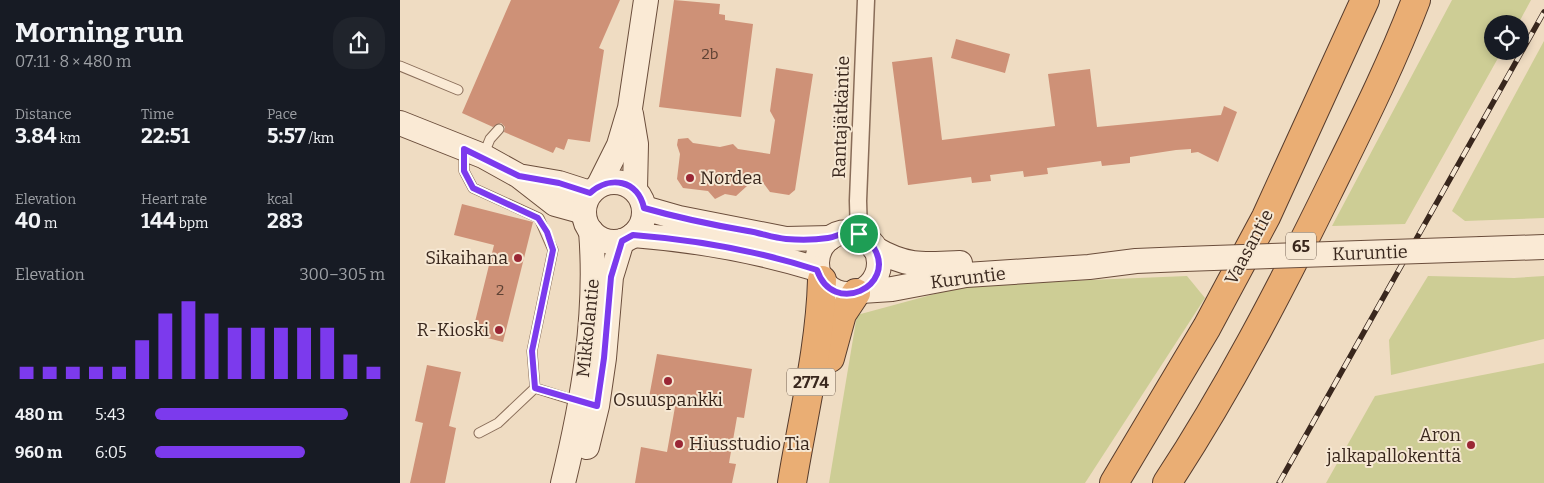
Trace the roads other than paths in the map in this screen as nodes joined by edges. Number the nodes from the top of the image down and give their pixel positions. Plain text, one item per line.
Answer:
1 (646, 0) edge
2 (866, 0) edge
3 (1365, 0) edge
4 (1416, 0) edge
5 (400, 66) edge
6 (458, 90) dead end
7 (630, 108) junction
8 (400, 123) edge
9 (498, 129) dead end
10 (474, 153) junction
11 (640, 199) junction
12 (591, 205) junction
13 (628, 238) junction
14 (830, 238) junction
15 (866, 241) junction
16 (1544, 247) edge
17 (1136, 261) junction
18 (819, 275) junction
19 (858, 292) junction
20 (535, 388) junction
21 (588, 404) junction
22 (480, 432) dead end
23 (563, 483) edge
24 (579, 483) edge
25 (792, 483) edge
26 (809, 483) edge
27 (1114, 483) edge
28 (1167, 483) edge

1 - 7 main road
2 - 15 street, Rantajätkäntie
3 - 27 highway, Vaasantie / 65
4 - 28 highway, 65
5 - 6 lane
7 - 11 main road
7 - 12 main road
8 - 10 main road
9 - 10 lane
10 - 12 main road
10 - 20 lane
11 - 12 main road
11 - 13 main road
11 - 14 main road
12 - 13 main road
12 - 21 main road, Mikkolantie
13 - 18 main road
13 - 21 main road, Mikkolantie
14 - 15 main road
14 - 18 main road
15 - 17 main road, Kuruntie
15 - 19 main road
16 - 17 main road, Kuruntie, bridge
17 - 19 main road, Kuruntie
18 - 19 main road
18 - 25 highway, 2774
19 - 26 highway, 2774
20 - 21 lane
20 - 22 lane
21 - 23 main road, Mikkolantie
21 - 24 main road, Mikkolantie

